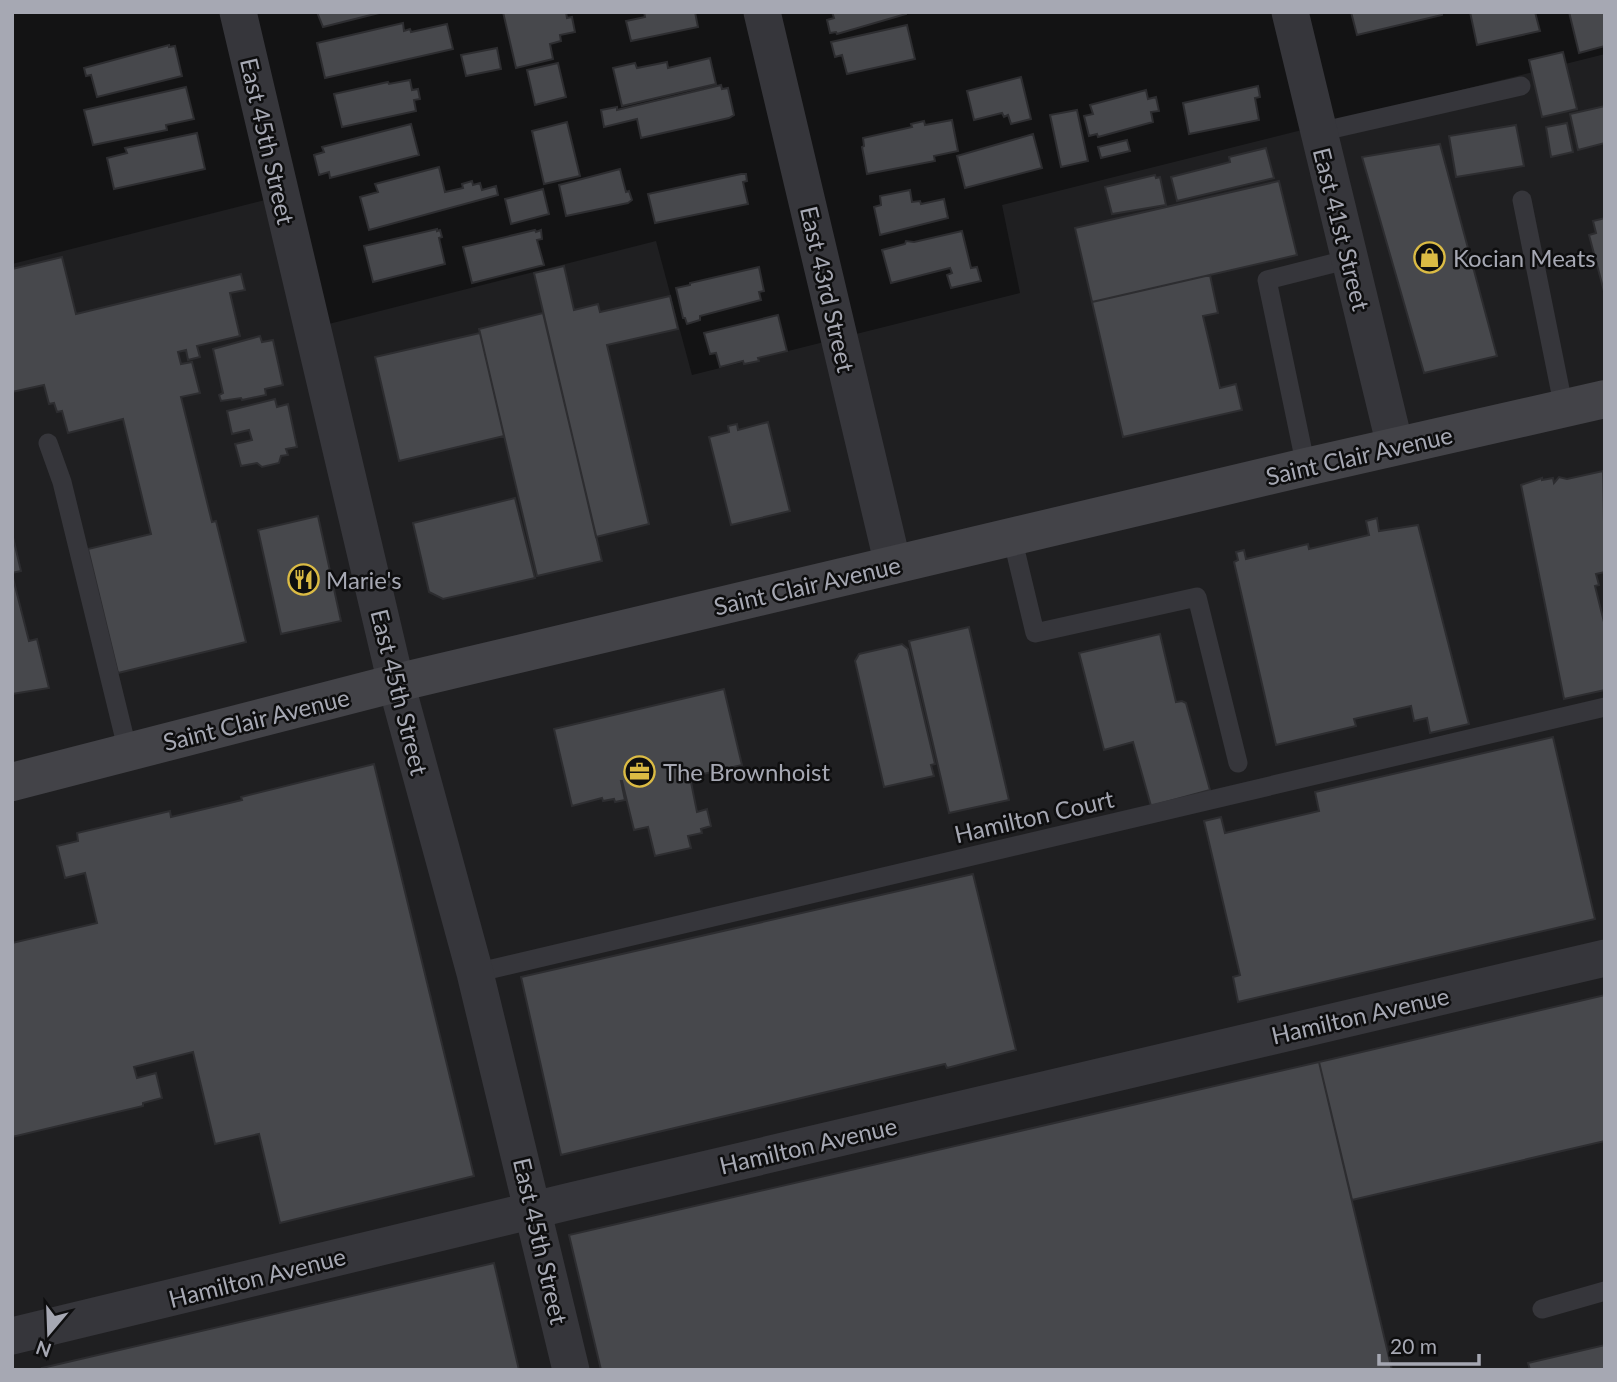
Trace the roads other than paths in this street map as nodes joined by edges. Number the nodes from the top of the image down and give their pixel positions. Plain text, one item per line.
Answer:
1 (238, 12) edge
2 (762, 12) edge
3 (1290, 12) edge
4 (1521, 86) dead end
5 (1319, 132) junction
6 (1522, 200) dead end
7 (1349, 259) junction
8 (1605, 399) edge
9 (1564, 409) junction
10 (48, 443) dead end
11 (1395, 446) junction
12 (1306, 467) junction
13 (1012, 537) junction
14 (893, 565) junction
15 (396, 683) junction
16 (1605, 707) edge
17 (128, 752) junction
18 (1238, 763) dead end
19 (12, 782) edge
20 (1605, 958) edge
21 (475, 973) junction
22 (534, 1210) junction
23 (1605, 1290) edge
24 (1542, 1309) dead end
25 (12, 1336) edge
26 (571, 1370) edge

1 - 15 street, East 45th Street
2 - 14 street, East 43rd Street
3 - 5 street, East 41st Street
4 - 5 lane
5 - 7 street, East 41st Street
6 - 9 lane
7 - 11 street, East 41st Street
7 - 12 lane
8 - 9 main road, Saint Clair Avenue
9 - 11 main road, Saint Clair Avenue
10 - 17 lane
11 - 12 main road, Saint Clair Avenue
12 - 13 main road, Saint Clair Avenue
13 - 14 main road, Saint Clair Avenue
13 - 18 lane
14 - 15 main road, Saint Clair Avenue
15 - 17 main road, Saint Clair Avenue
15 - 21 street, East 45th Street
16 - 21 lane, Hamilton Court
17 - 19 main road, Saint Clair Avenue
20 - 22 street, Hamilton Avenue
21 - 22 street, East 45th Street
22 - 25 street, Hamilton Avenue
22 - 26 street, East 45th Street
23 - 24 lane

